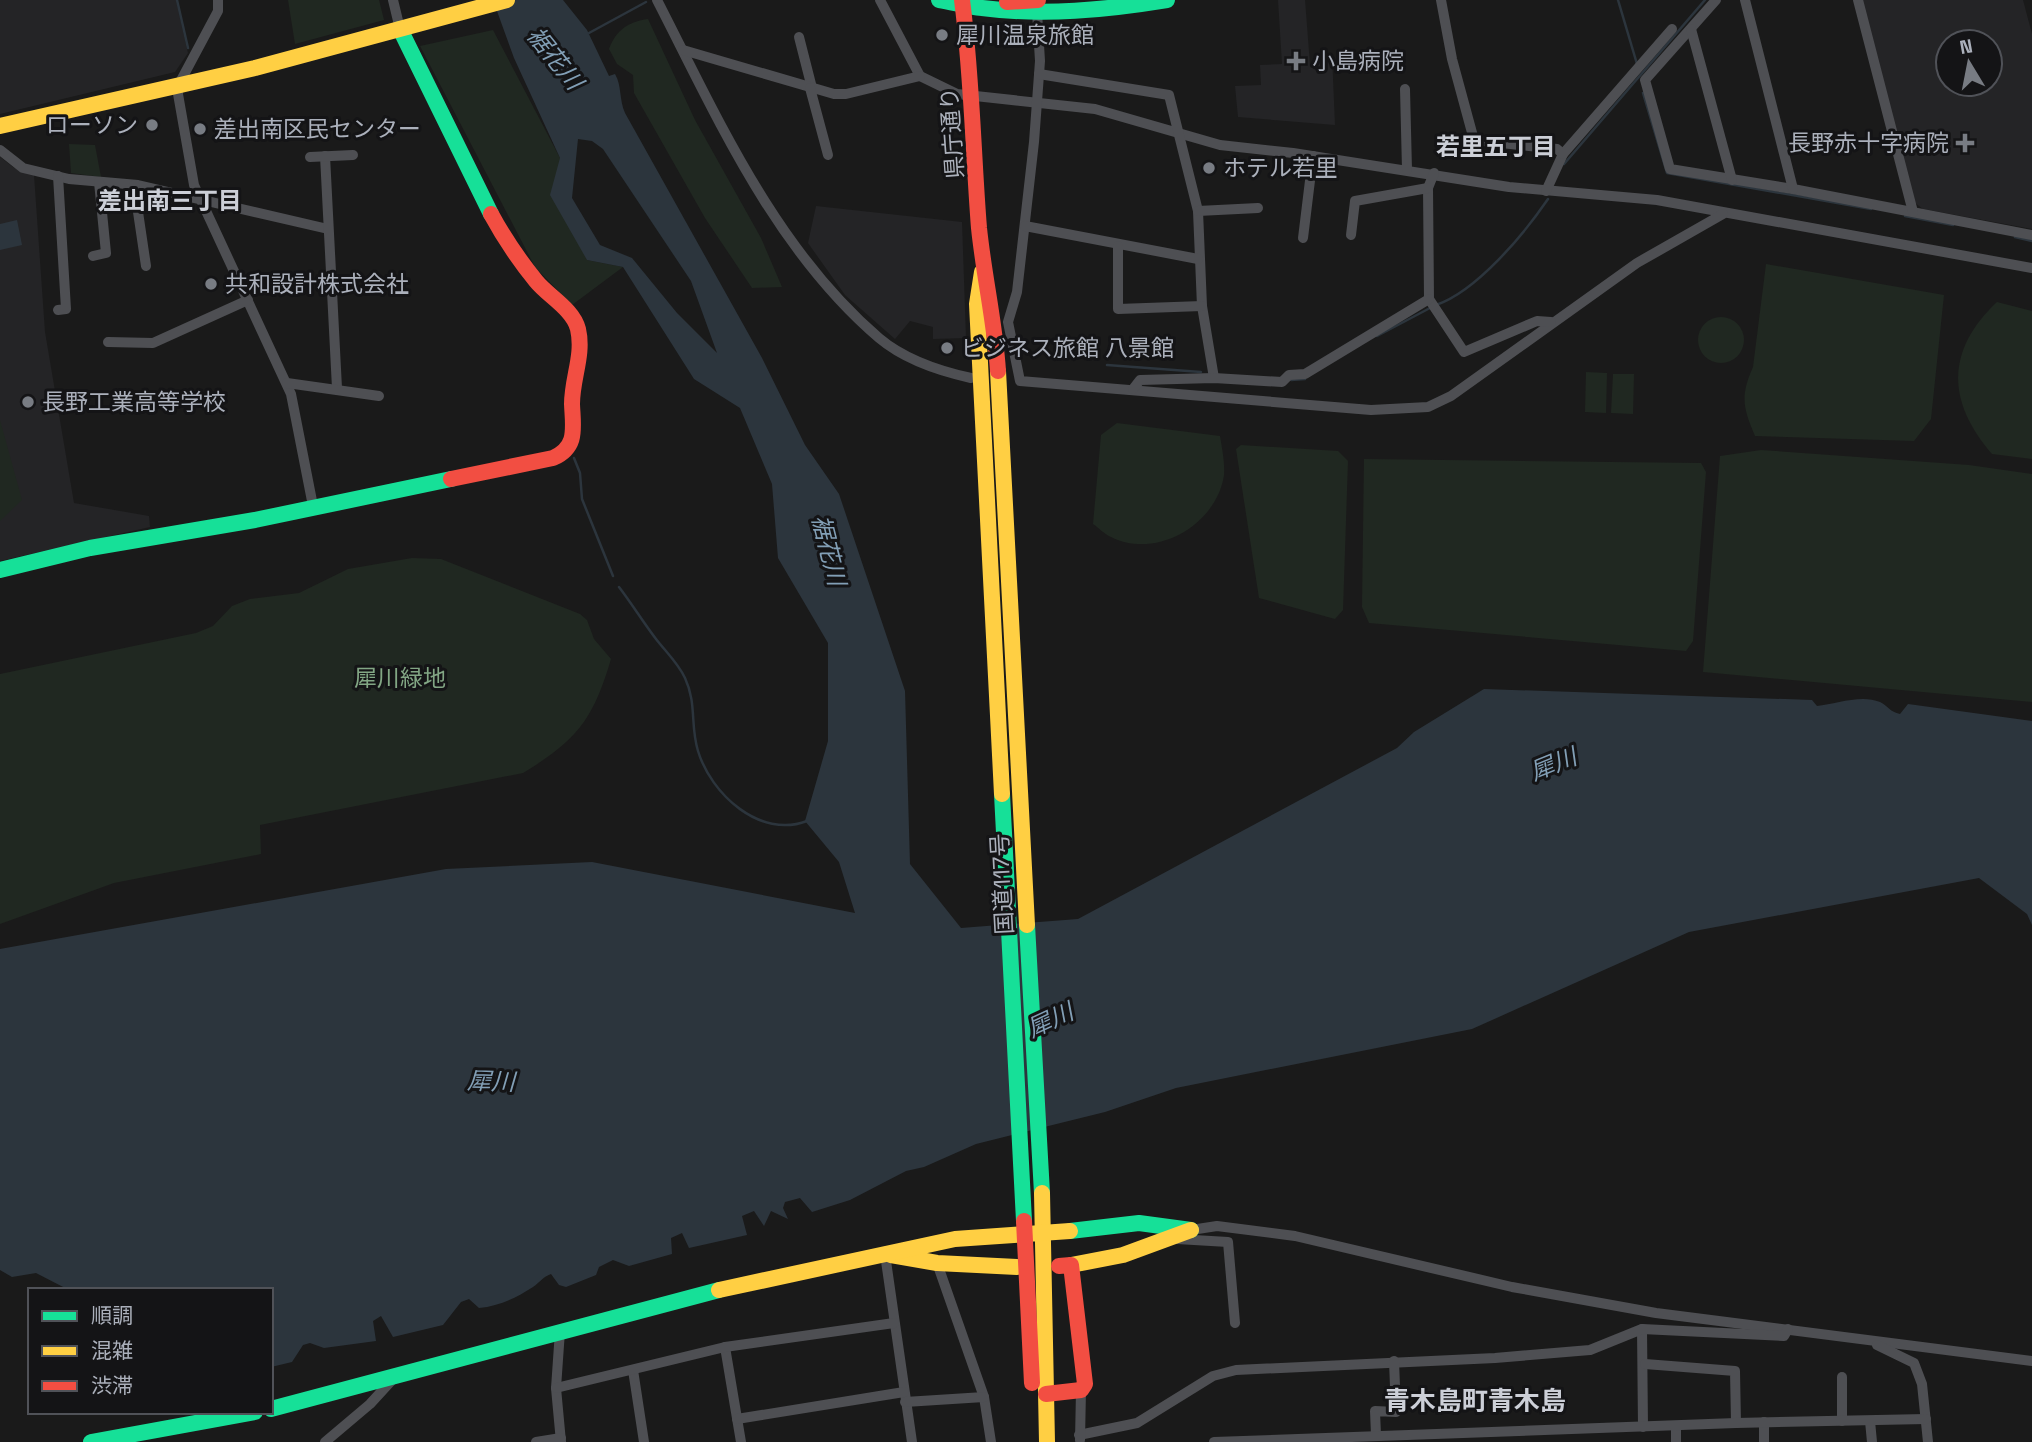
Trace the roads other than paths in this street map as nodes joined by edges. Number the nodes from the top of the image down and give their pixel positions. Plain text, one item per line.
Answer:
1 (218, 0) edge
2 (393, 0) edge
3 (507, 0) edge
4 (657, 0) edge
5 (880, 0) edge
6 (939, 0) edge
7 (1167, 0) edge
8 (1441, 0) edge
9 (1716, 0) edge
10 (1745, 0) edge
11 (1858, 0) edge
12 (962, 1) edge
13 (1036, 3) edge
14 (405, 28) junction
15 (1672, 29) dead end
16 (1690, 29) junction
17 (799, 37) dead end
18 (683, 50) junction
19 (1039, 74) junction
20 (920, 76) junction
21 (180, 84) junction
22 (811, 88) junction
23 (1405, 89) dead end
24 (973, 95) junction
25 (1037, 102) junction
26 (0, 126) edge
27 (1180, 135) junction
28 (0, 150) edge
29 (353, 155) dead end
30 (828, 155) dead end
31 (1563, 155) junction
32 (325, 156) junction
33 (1313, 156) junction
34 (310, 157) dead end
35 (1407, 170) junction
36 (1434, 173) junction
37 (58, 176) junction
38 (1732, 180) junction
39 (99, 181) junction
40 (134, 185) junction
41 (1428, 188) junction
42 (1793, 189) junction
43 (1546, 191) junction
44 (203, 199) junction
45 (1258, 208) dead end
46 (1198, 211) junction
47 (1913, 212) junction
48 (1723, 214) junction
49 (1025, 226) junction
50 (328, 229) junction
51 (1350, 235) dead end
52 (2032, 235) edge
53 (1303, 238) dead end
54 (1118, 246) junction
55 (93, 256) dead end
56 (1198, 259) junction
57 (146, 266) dead end
58 (2032, 268) edge
59 (247, 300) junction
60 (1432, 304) junction
61 (1202, 306) junction
62 (66, 309) dead end
63 (1551, 322) junction
64 (994, 324) junction
65 (108, 342) dead end
66 (1214, 378) junction
67 (287, 383) junction
68 (984, 386) junction
69 (337, 388) junction
70 (1133, 389) junction
71 (379, 396) dead end
72 (313, 506) junction
73 (0, 570) edge
74 (1191, 1230) junction
75 (1043, 1232) junction
76 (1024, 1233) junction
77 (1167, 1238) junction
78 (885, 1254) junction
79 (937, 1263) junction
80 (1017, 1266) dead end
81 (894, 1323) junction
82 (1235, 1323) dead end
83 (1642, 1329) junction
84 (1788, 1329) junction
85 (560, 1331) junction
86 (1861, 1339) junction
87 (726, 1347) junction
88 (1394, 1361) junction
89 (2032, 1361) edge
90 (1645, 1364) junction
91 (633, 1370) junction
92 (1842, 1377) dead end
93 (391, 1380) junction
94 (556, 1388) junction
95 (1080, 1391) junction
96 (1046, 1394) junction
97 (905, 1397) junction
98 (984, 1397) junction
99 (273, 1409) edge
100 (245, 1414) edge
101 (737, 1419) junction
102 (1926, 1419) junction
103 (1842, 1421) junction
104 (1870, 1421) junction
105 (1764, 1422) junction
106 (1736, 1423) junction
107 (1676, 1426) junction
108 (1643, 1427) junction
109 (1621, 1428) junction
110 (1376, 1435) junction
111 (131, 1438) edge
112 (1079, 1438) edge
113 (1358, 1439) edge
114 (332, 1440) edge
115 (561, 1440) edge
116 (91, 1442) edge
117 (536, 1442) edge
118 (644, 1442) edge
119 (741, 1442) edge
120 (912, 1442) edge
121 (991, 1442) edge
122 (1034, 1442) edge
123 (1047, 1442) edge
124 (1214, 1442) edge
125 (1621, 1442) edge
126 (1676, 1442) edge
127 (1764, 1442) edge
128 (1872, 1442) edge
129 (1928, 1442) edge

1 - 21 street
2 - 14 street
3 - 14 main road
4 - 18 street
5 - 20 street
6 - 12 main road
7 - 13 main road
8 - 31 street
9 - 16 street
10 - 42 street
11 - 47 street
12 - 13 main road
12 - 24 main road, 県庁通り
13 - 19 street
14 - 21 main road
14 - 72 main road
15 - 31 street
16 - 38 street
16 - 38 street
17 - 22 street
18 - 22 street
18 - 68 street
19 - 25 street
19 - 27 street
20 - 22 street
20 - 24 street
21 - 26 main road
21 - 44 street
22 - 30 street
23 - 35 street
24 - 25 street
24 - 64 main road, 県庁通り
25 - 27 street
25 - 49 street
27 - 33 street
27 - 46 street
28 - 37 street
29 - 32 street
31 - 43 street
32 - 34 street
32 - 50 street
33 - 35 street
33 - 53 street
35 - 36 street
36 - 41 street
36 - 43 street
37 - 39 street
37 - 62 street
38 - 42 street
39 - 40 street
39 - 55 street
40 - 44 street
40 - 57 street
41 - 51 street
41 - 60 street
42 - 47 street
43 - 48 street
44 - 50 street
44 - 59 street
45 - 46 street
46 - 56 street
47 - 52 street
48 - 58 street
48 - 63 street
49 - 54 street
49 - 64 street
50 - 69 street
54 - 56 street
54 - 61 street
56 - 61 street
59 - 65 street
59 - 67 street
60 - 63 street
60 - 66 street
61 - 66 street
63 - 70 street
64 - 68 main road, 国道117号
64 - 70 street
66 - 70 street
67 - 69 street
67 - 72 street
68 - 75 main road, 国道117号
68 - 76 main road, 国道117号
69 - 71 street
72 - 73 main road
74 - 75 main road
74 - 77 main road
74 - 84 street
75 - 76 main road
75 - 96 main road, 国道117号
76 - 78 main road
76 - 122 main road, 国道117号
77 - 82 street
77 - 95 main road
78 - 79 main road
78 - 81 street
78 - 85 main road
79 - 80 main road
79 - 98 street
81 - 87 street
81 - 97 street
83 - 84 street
83 - 88 street
83 - 90 street
84 - 86 street
85 - 93 main road
85 - 94 street
86 - 89 street
86 - 102 street
87 - 91 street
87 - 101 street
88 - 110 street
88 - 112 street
90 - 106 street
90 - 108 street
91 - 94 street
91 - 118 street
92 - 103 street
93 - 99 main road
93 - 114 street
94 - 115 street
95 - 96 main road
95 - 112 street
96 - 123 main road, 国道117号
97 - 98 street
97 - 101 street
97 - 120 street
98 - 121 street
100 - 111 main road
101 - 119 street
102 - 104 street
102 - 129 street
103 - 104 street
103 - 105 street
104 - 128 street
105 - 106 street
105 - 127 street
106 - 107 street
107 - 108 street
107 - 126 street
108 - 109 street
109 - 110 street
109 - 125 street
110 - 113 street
111 - 116 main road
113 - 124 street
115 - 117 street

